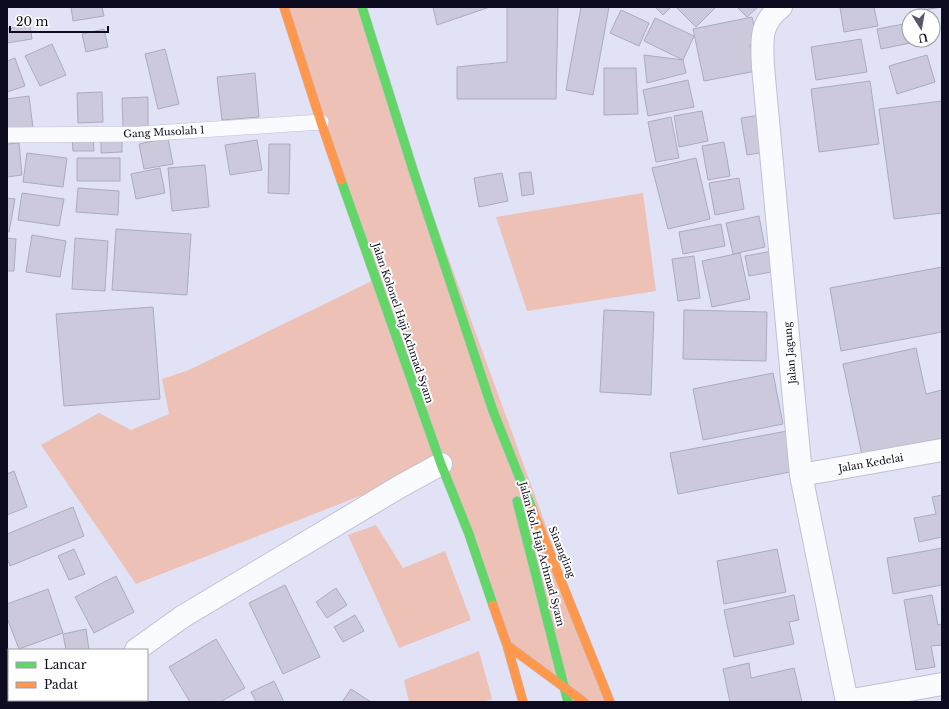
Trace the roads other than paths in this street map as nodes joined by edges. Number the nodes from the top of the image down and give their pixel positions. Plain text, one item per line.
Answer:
1 (284, 7) edge
2 (362, 7) edge
3 (781, 7) edge
4 (321, 122) junction
5 (7, 135) edge
6 (493, 411) junction
7 (942, 450) edge
8 (441, 464) junction
9 (801, 475) junction
10 (511, 480) dead end
11 (515, 495) dead end
12 (507, 645) junction
13 (137, 649) edge
14 (942, 684) edge
15 (564, 687) junction
16 (847, 701) edge
17 (523, 702) edge
18 (568, 702) edge
19 (584, 702) edge
20 (610, 702) edge

1 - 4 main road, Jalan Kolonel Haji Achmad Syam
2 - 6 main road
3 - 9 street, Jalan Jagung
4 - 5 lane, Gang Musolah 1
4 - 8 main road, Jalan Kolonel Haji Achmad Syam
6 - 10 main road, Jalan Kol. Haji Achmad Syam
6 - 20 main road, Sinangling
7 - 9 street, Jalan Kedelai
8 - 12 main road, Jalan Kolonel Haji Achmad Syam
8 - 13 street
9 - 16 street, Jalan Jagung
11 - 15 main road, Jalan Kol. Haji Achmad Syam
12 - 15 main road
12 - 17 main road
14 - 16 street
15 - 18 main road, Jalan Kol. Haji Achmad Syam
15 - 19 main road

